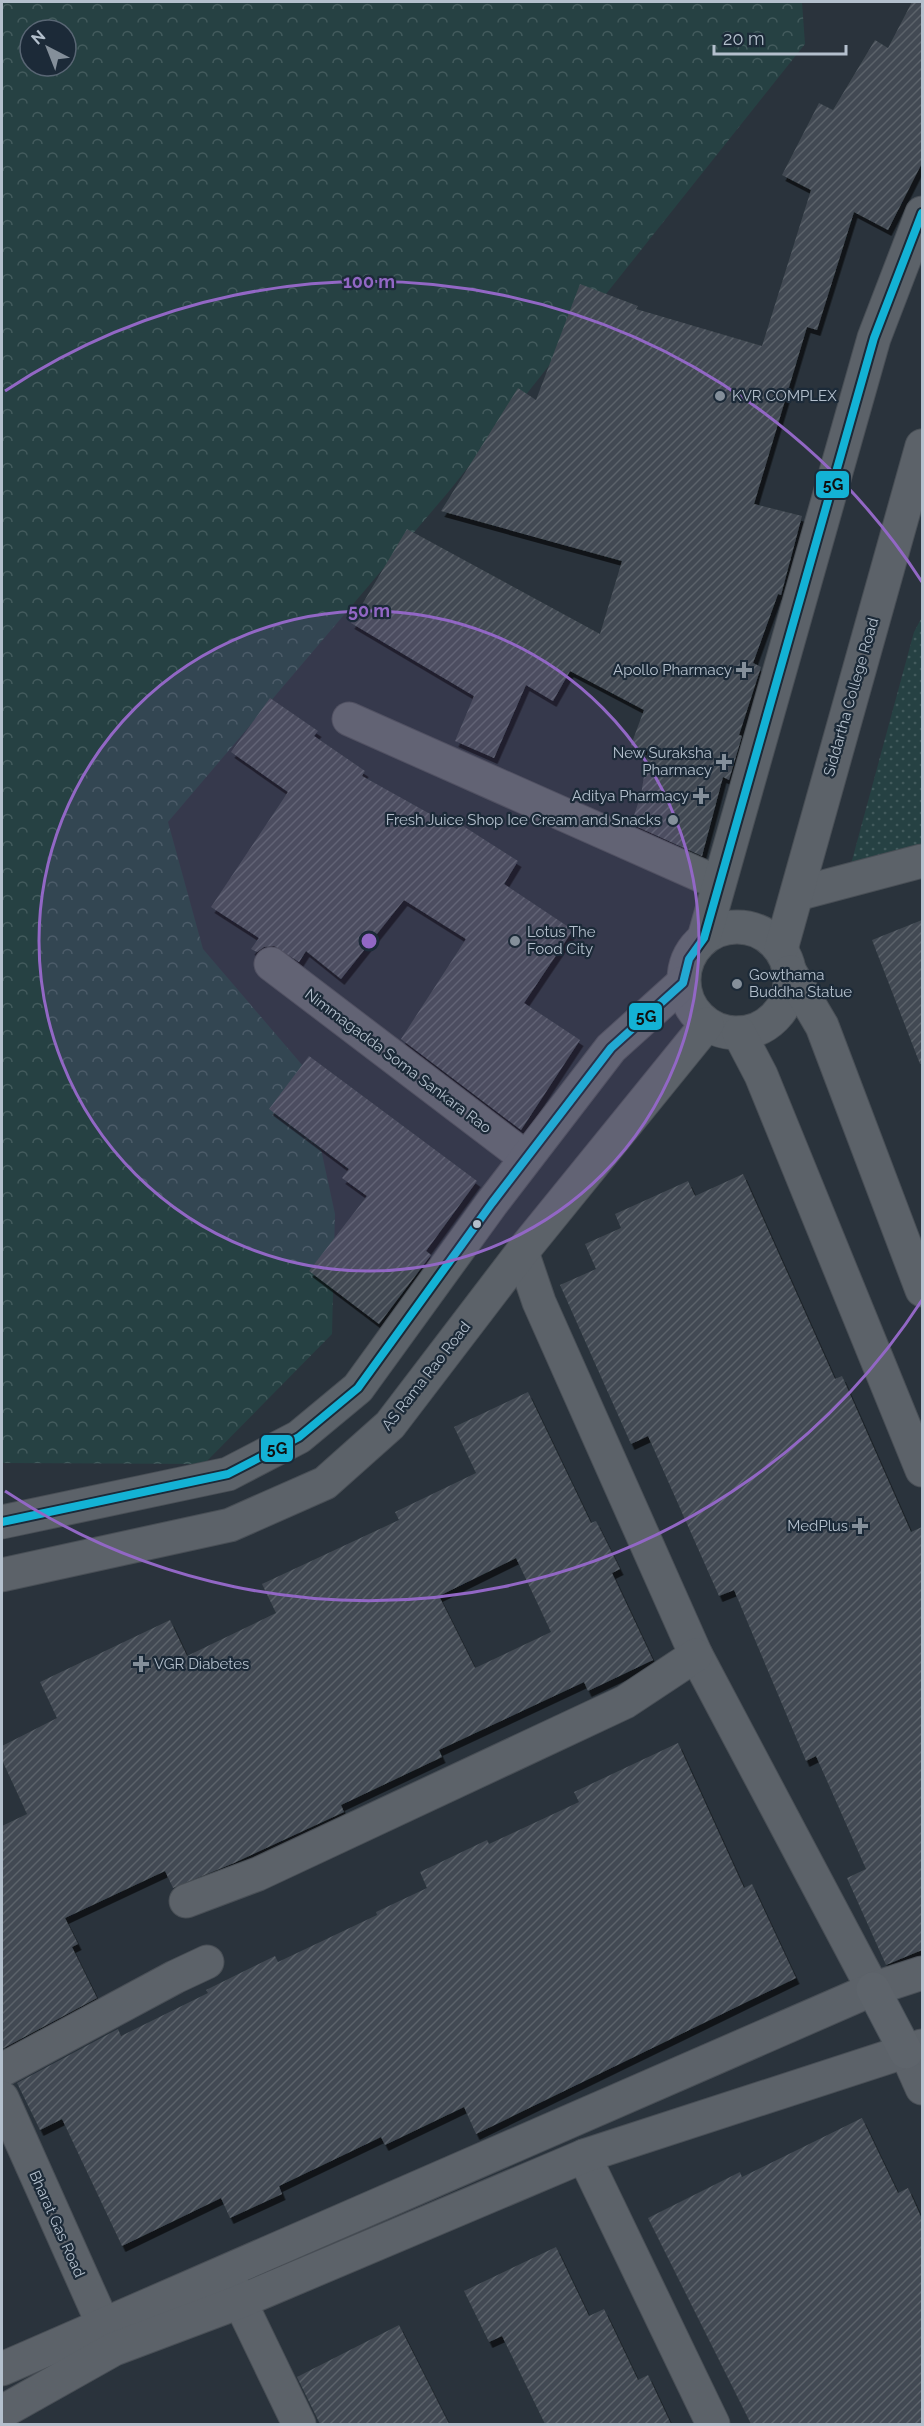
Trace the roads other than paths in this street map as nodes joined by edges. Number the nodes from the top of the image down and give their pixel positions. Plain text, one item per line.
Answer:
1 (922, 213) edge
2 (922, 446) edge
3 (349, 720) dead end
4 (922, 861) edge
5 (718, 884) junction
6 (797, 894) junction
7 (704, 938) junction
8 (786, 961) junction
9 (270, 964) dead end
10 (683, 983) junction
11 (707, 1024) junction
12 (739, 1033) junction
13 (526, 1158) junction
14 (522, 1252) junction
15 (922, 1290) edge
16 (922, 1470) edge
17 (2, 1522) edge
18 (2, 1575) edge
19 (696, 1654) junction
20 (186, 1901) dead end
21 (207, 1962) dead end
22 (922, 1973) edge
23 (873, 1989) junction
24 (914, 2049) edge
25 (2, 2070) edge
26 (922, 2088) edge
27 (2, 2098) edge
28 (584, 2156) junction
29 (226, 2271) junction
30 (239, 2301) junction
31 (107, 2336) junction
32 (2, 2369) edge
33 (2, 2412) edge
34 (299, 2424) edge
35 (713, 2424) edge

1 - 5 street
2 - 6 street, Siddartha College Road
3 - 5 street
4 - 6 street
5 - 7 street
6 - 8 street, Siddartha College Road
7 - 8 street
7 - 10 street
8 - 12 street
8 - 15 street
9 - 13 street, Nimmagadda Soma Sankara Rao
10 - 11 street
10 - 13 street
11 - 12 street
11 - 14 street, AS Rama Rao Road
12 - 16 street
13 - 17 street
14 - 18 street, AS Rama Rao Road
14 - 19 street
19 - 20 street
19 - 23 street
21 - 25 street
22 - 23 street
23 - 24 main road
23 - 29 street
24 - 26 street
24 - 28 street
27 - 31 street, Bharat Gas Road
28 - 30 street
28 - 35 street
29 - 30 street
29 - 31 street
30 - 31 street
30 - 34 street
31 - 32 street
31 - 33 street

